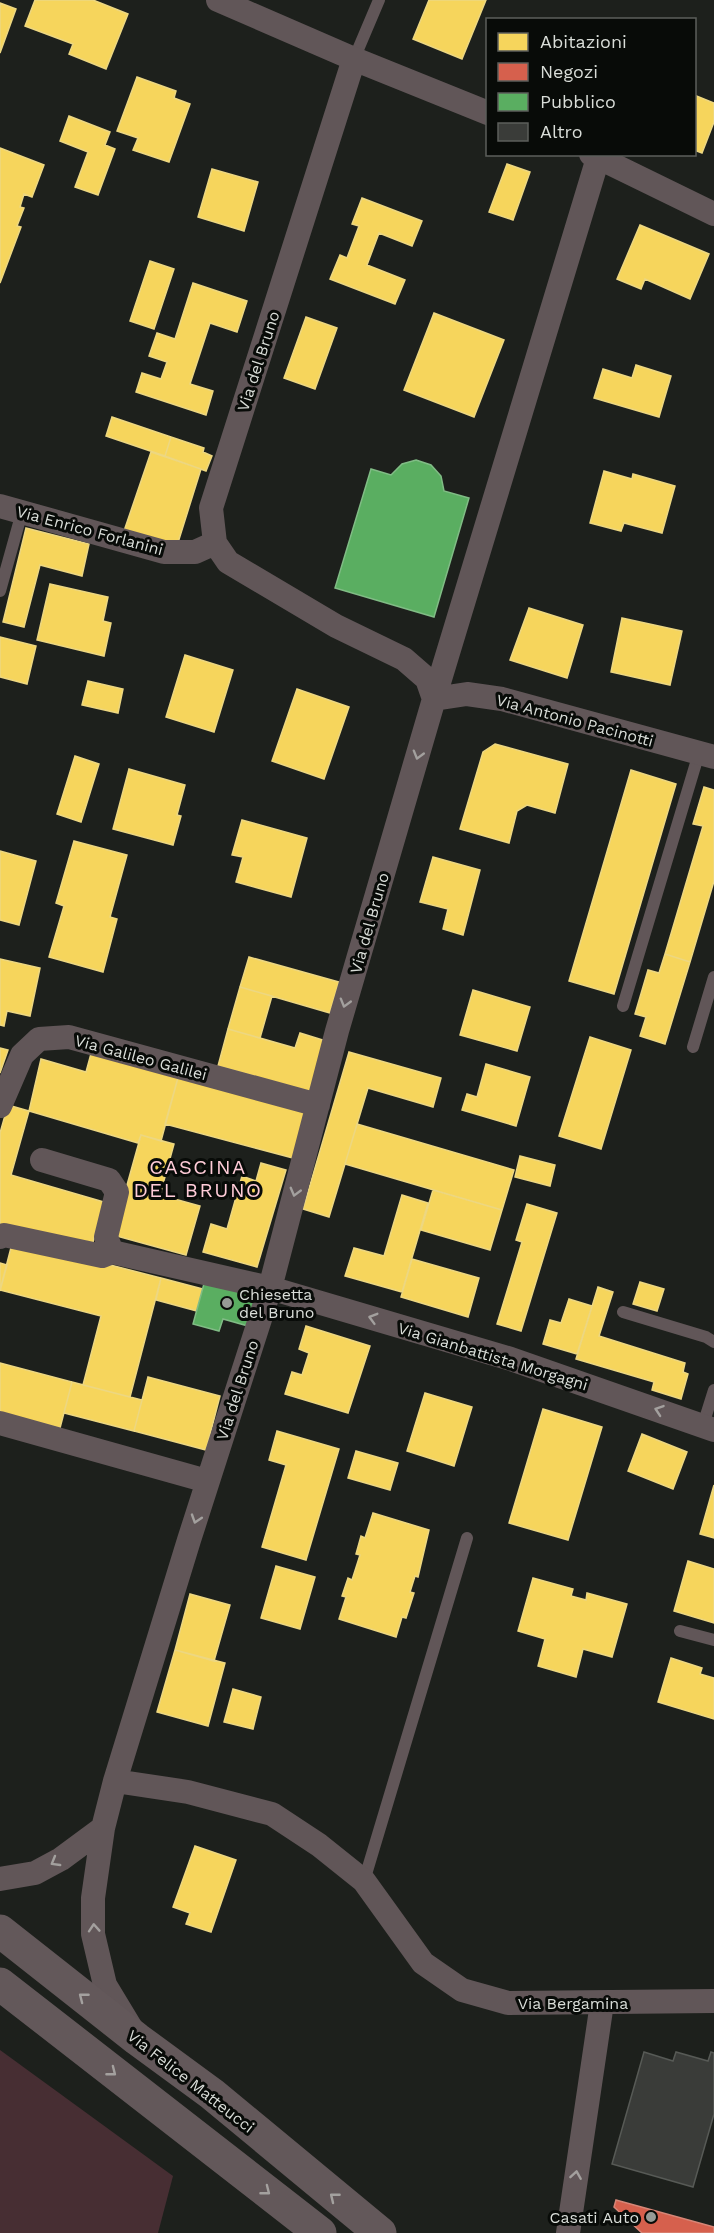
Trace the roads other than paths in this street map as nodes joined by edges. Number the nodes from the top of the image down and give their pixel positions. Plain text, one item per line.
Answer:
1 (218, 0) edge
2 (379, 0) edge
3 (354, 58) junction
4 (486, 112) edge
5 (595, 156) edge
6 (714, 214) edge
7 (11, 509) edge
8 (215, 543) junction
9 (0, 591) edge
10 (434, 699) junction
11 (706, 755) edge
12 (714, 977) edge
13 (623, 1006) dead end
14 (693, 1047) dead end
15 (318, 1105) junction
16 (0, 1106) edge
17 (42, 1160) dead end
18 (0, 1237) edge
19 (112, 1252) junction
20 (270, 1288) junction
21 (623, 1312) dead end
22 (714, 1342) edge
23 (714, 1390) edge
24 (0, 1423) edge
25 (709, 1427) edge
26 (207, 1481) junction
27 (467, 1538) dead end
28 (680, 1631) dead end
29 (714, 1640) edge
30 (115, 1781) junction
31 (103, 1828) junction
32 (0, 1879) edge
33 (364, 1881) junction
34 (0, 1931) edge
35 (0, 1984) edge
36 (714, 2001) edge
37 (602, 2003) junction
38 (137, 2039) junction
39 (320, 2233) edge
40 (380, 2233) edge
41 (568, 2233) edge

1 - 3 street
2 - 3 lane
3 - 4 street
3 - 8 street, Via del Bruno
5 - 6 street
5 - 10 street, Via del Bruno
7 - 8 street, Via Enrico Forlanini
7 - 9 lane
8 - 10 street
10 - 11 street, Via Antonio Pacinotti
10 -> 15 street, Via del Bruno
11 - 13 lane
12 - 14 lane
15 - 16 street, Via Galileo Galilei
15 -> 20 street, Via del Bruno
17 - 19 street
18 - 19 street, Via Gianbattista Morgagni
19 - 20 street, Via Gianbattista Morgagni
25 -> 20 street, Via Gianbattista Morgagni
20 - 26 street, Via del Bruno
21 - 22 lane
23 - 25 lane
24 - 26 street
26 -> 30 street, Via del Bruno
27 - 33 lane
28 - 29 lane
30 - 31 street, Via del Bruno
30 - 33 street, Via Bergamina
31 -> 32 street
38 -> 31 street, Via del Bruno
33 - 37 street, Via Bergamina
38 -> 34 main road, Via Felice Matteucci
35 -> 39 main road
36 - 37 street, Via Bergamina
41 -> 37 street
40 -> 38 main road, Via Felice Matteucci

